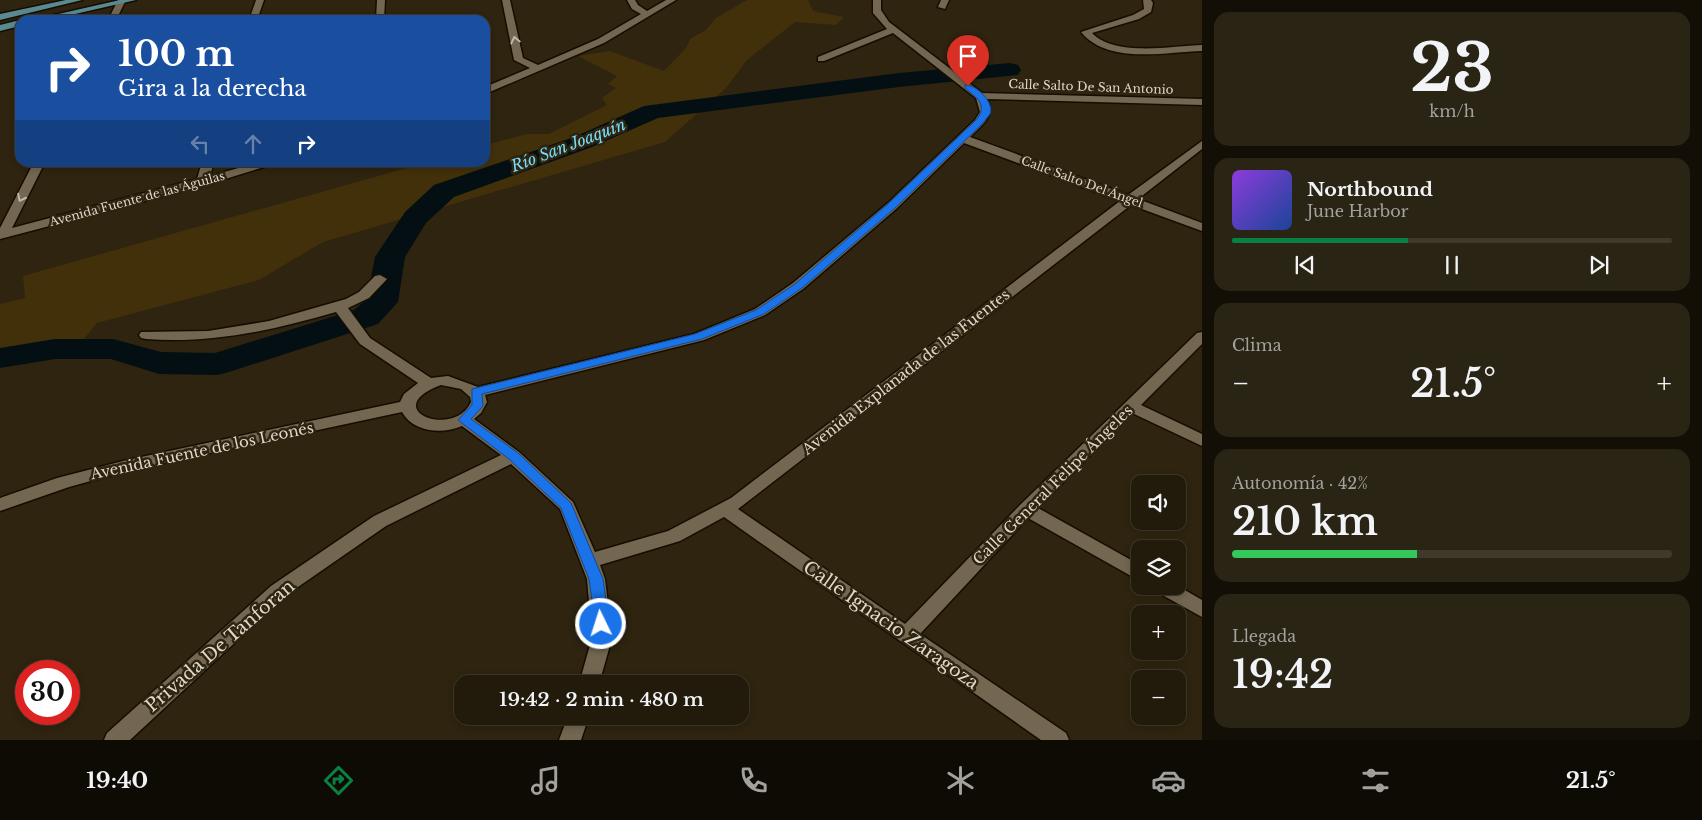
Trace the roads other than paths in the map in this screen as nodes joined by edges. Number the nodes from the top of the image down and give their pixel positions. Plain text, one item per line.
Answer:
1 (78, 0) edge
2 (132, 0) edge
3 (260, 0) edge
4 (381, 0) edge
5 (506, 0) edge
6 (631, 0) edge
7 (672, 0) edge
8 (877, 0) edge
9 (1147, 0) edge
10 (121, 2) junction
11 (60, 15) edge
12 (114, 15) edge
13 (255, 15) edge
14 (380, 15) edge
15 (648, 16) junction
16 (0, 17) edge
17 (15, 24) edge
18 (0, 28) edge
19 (893, 30) junction
20 (1202, 48) edge
21 (821, 59) dead end
22 (538, 68) junction
23 (490, 89) edge
24 (980, 96) junction
25 (1202, 102) edge
26 (962, 138) junction
27 (1202, 144) edge
28 (37, 167) edge
29 (207, 167) edge
30 (258, 167) edge
31 (202, 183) junction
32 (1130, 200) junction
33 (1202, 227) edge
34 (2, 235) edge
35 (380, 279) dead end
36 (346, 317) junction
37 (146, 335) dead end
38 (1200, 341) edge
39 (428, 383) junction
40 (476, 392) junction
41 (406, 406) junction
42 (1132, 407) junction
43 (464, 420) junction
44 (1202, 441) edge
45 (513, 456) junction
46 (0, 505) edge
47 (1026, 508) junction
48 (725, 509) junction
49 (589, 561) junction
50 (1131, 569) edge
51 (1178, 595) edge
52 (1202, 609) edge
53 (906, 636) junction
54 (592, 675) edge
55 (576, 725) edge
56 (115, 740) edge
57 (570, 740) edge
58 (1058, 740) edge

1 - 16 main road
2 - 10 main road
3 - 13 street
4 - 14 street
22 -> 5 street
6 - 15 street
7 - 15 street
8 - 19 street
9 - 20 street
10 - 11 main road
10 - 12 street
15 - 22 street
17 - 18 main road
19 - 21 street
19 - 24 street
22 - 23 street
24 - 25 street, Calle Salto De San Antonio
24 - 26 street
26 - 32 street, Calle Salto Del Ángel
26 - 40 street
27 - 32 street, Avenida Explanada de las Fuentes
28 -> 34 street
29 - 31 street
30 - 31 street, Avenida Fuente de las Águilas
31 - 34 street, Avenida Fuente de las Águilas
32 - 33 street, Calle Salto Del Ángel
32 - 48 street, Avenida Explanada de las Fuentes
35 - 36 street
36 - 37 street
36 - 39 street
38 - 42 street, Calle General Felipe Ángeles
39 - 40 street
39 - 41 street
40 - 43 street
41 - 43 street
41 - 46 street, Avenida Fuente de los Leonés
42 - 44 street
42 - 47 street, Calle General Felipe Ángeles
43 - 45 street
45 - 49 street
45 - 56 street, Privada De Tanforan
47 - 50 street
47 - 53 street, Calle General Felipe Ángeles
48 - 49 street, Avenida Explanada de las Fuentes
48 - 53 street, Calle Ignacio Zaragoza
49 - 54 street
51 - 52 street
53 - 58 street, Calle Ignacio Zaragoza
55 - 57 street

